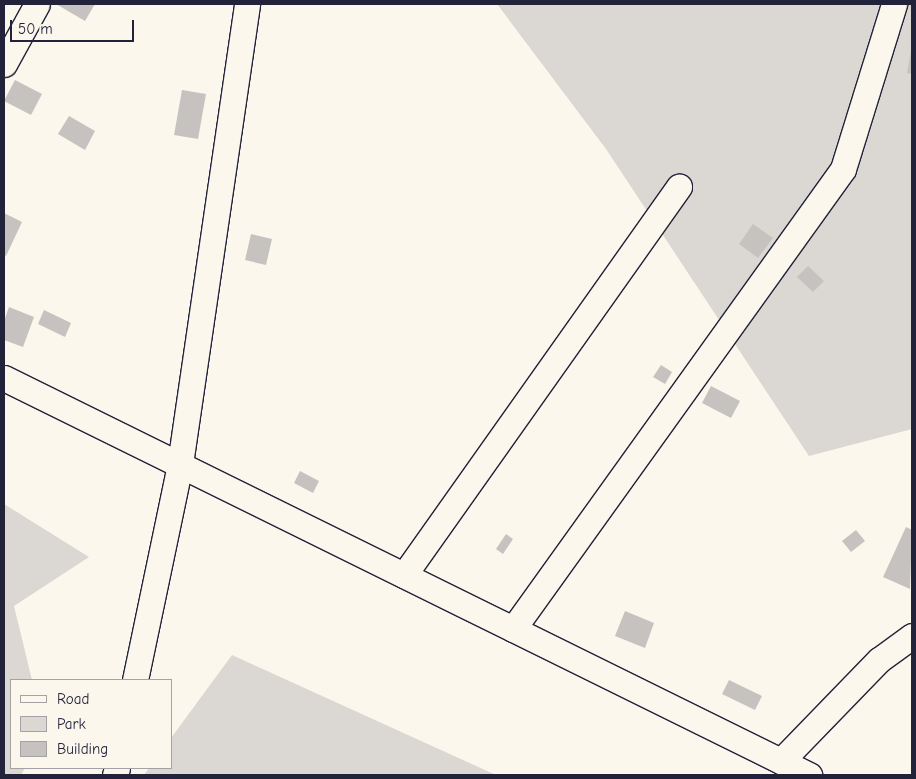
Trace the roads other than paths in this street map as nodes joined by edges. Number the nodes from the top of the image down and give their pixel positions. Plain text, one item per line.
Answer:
1 (36, 4) edge
2 (247, 4) edge
3 (894, 4) edge
4 (4, 64) edge
5 (678, 186) dead end
6 (4, 378) edge
7 (180, 464) junction
8 (404, 575) junction
9 (513, 629) junction
10 (912, 636) edge
11 (135, 679) edge
12 (781, 762) junction
13 (809, 775) edge

1 - 4 street
2 - 7 street
3 - 9 street
5 - 8 street
6 - 7 street
7 - 8 street
7 - 11 street
8 - 9 street
9 - 12 street
10 - 12 street
12 - 13 street

